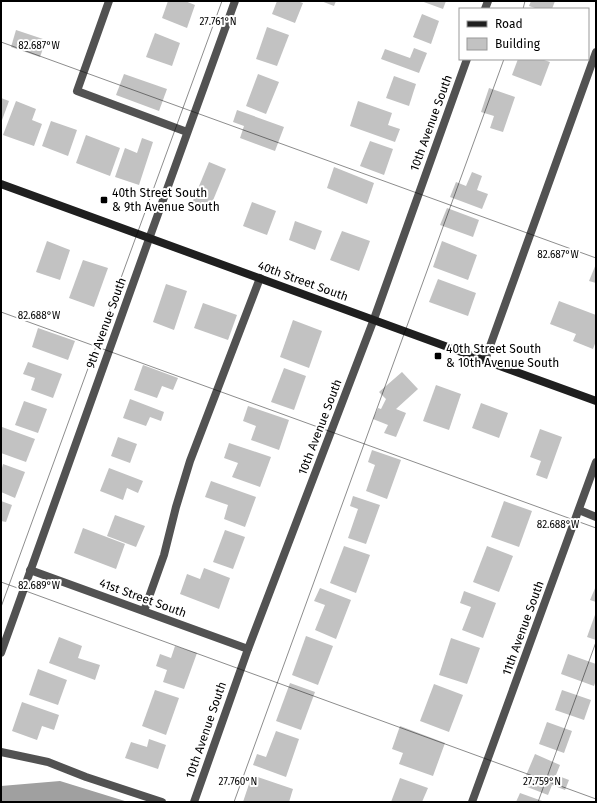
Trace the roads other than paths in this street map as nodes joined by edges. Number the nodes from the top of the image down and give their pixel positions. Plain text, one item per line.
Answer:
1 (109, 1) edge
2 (235, 1) edge
3 (596, 52) edge
4 (467, 60) edge
5 (188, 132) junction
6 (1, 184) edge
7 (149, 239) junction
8 (260, 278) junction
9 (374, 319) junction
10 (485, 360) junction
11 (596, 401) edge
12 (596, 462) edge
13 (578, 510) junction
14 (596, 517) edge
15 (30, 570) junction
16 (144, 611) junction
17 (248, 649) junction
18 (1, 653) edge
19 (1, 752) edge
20 (162, 802) edge
21 (194, 802) edge
22 (472, 802) edge

1 - 5 street
2 - 5 street, 9th Avenue South
3 - 10 street
4 - 9 street, 10th Avenue South
5 - 7 street, 9th Avenue South
6 - 7 street, 40th Street South
7 - 8 street, 40th Street South
7 - 15 street, 9th Avenue South
8 - 9 street, 40th Street South
8 - 16 street
9 - 10 street, 40th Street South
9 - 17 street, 10th Avenue South
10 - 11 street, 40th Street South
12 - 13 street, 11th Avenue South
13 - 14 street
13 - 22 street, 11th Avenue South
15 - 16 street, 41st Street South
15 - 18 street, 9th Avenue South
16 - 17 street, 41st Street South
17 - 21 street, 10th Avenue South
19 - 20 street

